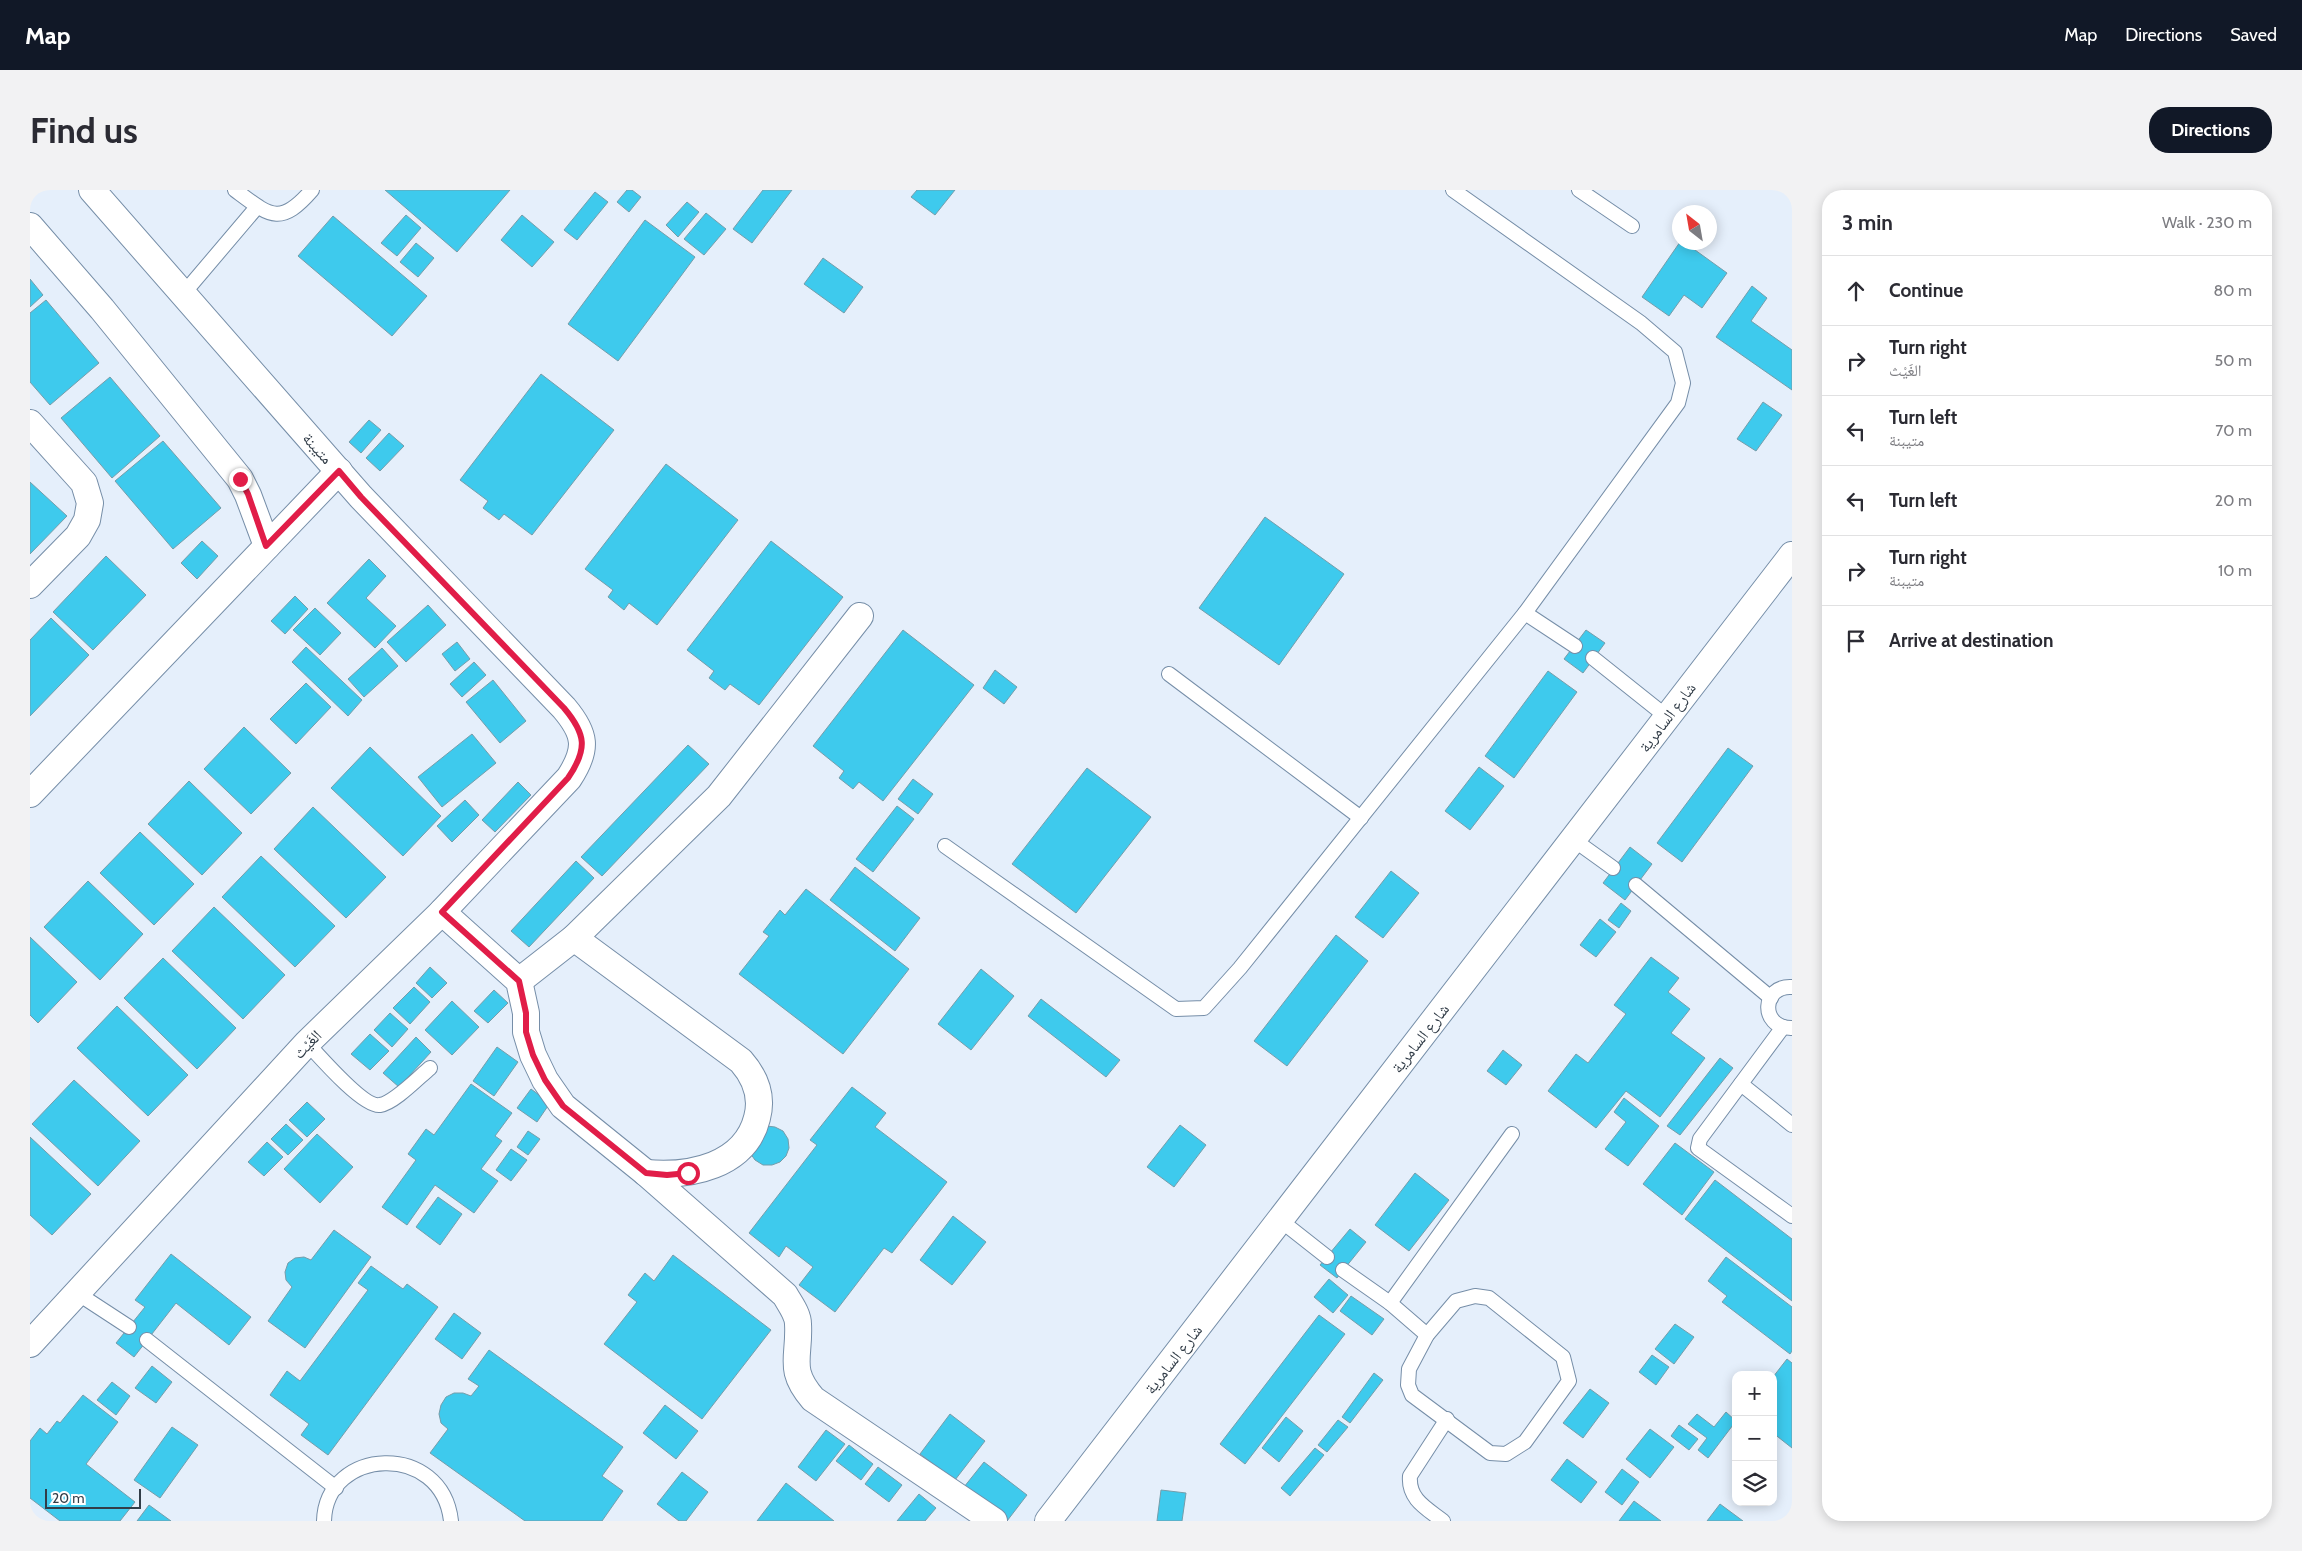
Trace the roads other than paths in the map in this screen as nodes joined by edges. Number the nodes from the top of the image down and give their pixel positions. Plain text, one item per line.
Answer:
1 (92, 190) edge
2 (235, 190) edge
3 (312, 190) edge
4 (1453, 190) edge
5 (1579, 190) edge
6 (257, 207) junction
7 (30, 226) edge
8 (1632, 226) dead end
9 (184, 293) junction
10 (30, 423) edge
11 (339, 471) junction
12 (266, 546) junction
13 (1792, 555) edge
14 (30, 585) edge
15 (1525, 613) junction
16 (860, 616) dead end
17 (1574, 646) dead end
18 (1593, 658) dead end
19 (1169, 674) dead end
20 (1667, 717) junction
21 (582, 746) joint
22 (30, 794) edge
23 (1361, 818) junction
24 (1574, 840) junction
25 (945, 846) dead end
26 (1613, 868) dead end
27 (1636, 885) dead end
28 (442, 912) junction
29 (574, 938) junction
30 (519, 981) junction
31 (1792, 987) edge
32 (1771, 998) junction
33 (1788, 1028) edge
34 (307, 1043) junction
35 (430, 1068) dead end
36 (1741, 1084) junction
37 (1792, 1126) edge
38 (1512, 1134) dead end
39 (646, 1173) junction
40 (1792, 1216) edge
41 (1280, 1220) junction
42 (1327, 1257) dead end
43 (1343, 1270) dead end
44 (77, 1293) junction
45 (1390, 1303) junction
46 (129, 1327) dead end
47 (1427, 1335) junction
48 (147, 1340) dead end
49 (30, 1344) edge
50 (1447, 1419) junction
51 (336, 1488) junction
52 (324, 1521) edge
53 (451, 1521) edge
54 (994, 1521) edge
55 (1048, 1521) edge
56 (1443, 1521) edge

1 - 9 street, متيبنة
2 - 6 lane
3 - 6 lane
4 - 15 lane
5 - 8 lane
6 - 9 lane
7 - 12 street
9 - 11 street, متيبنة
10 - 14 street
11 - 12 street
11 - 21 street, متيبنة
12 - 22 street
13 - 20 street, شارع السامرية
15 - 17 lane
15 - 23 lane
16 - 29 street
18 - 20 lane
19 - 23 lane
20 - 24 street, شارع السامرية
21 - 28 street, الغَيْث
23 - 25 lane
24 - 26 lane
24 - 41 street, شارع السامرية
27 - 32 lane
28 - 30 street
28 - 34 street, الغَيْث
29 - 30 street
29 - 39 street
30 - 39 street
31 - 32 lane
32 - 33 lane
33 - 36 lane
34 - 35 lane
34 - 44 street, الغَيْث
36 - 37 lane
36 - 40 lane
38 - 45 lane
39 - 54 street
41 - 42 lane
41 - 55 street, شارع السامرية
43 - 45 lane
44 - 46 lane
44 - 49 street, الغَيْث
45 - 47 lane
47 - 50 lane
47 - 50 lane
48 - 51 lane
50 - 56 lane
51 - 52 lane
51 - 53 lane

